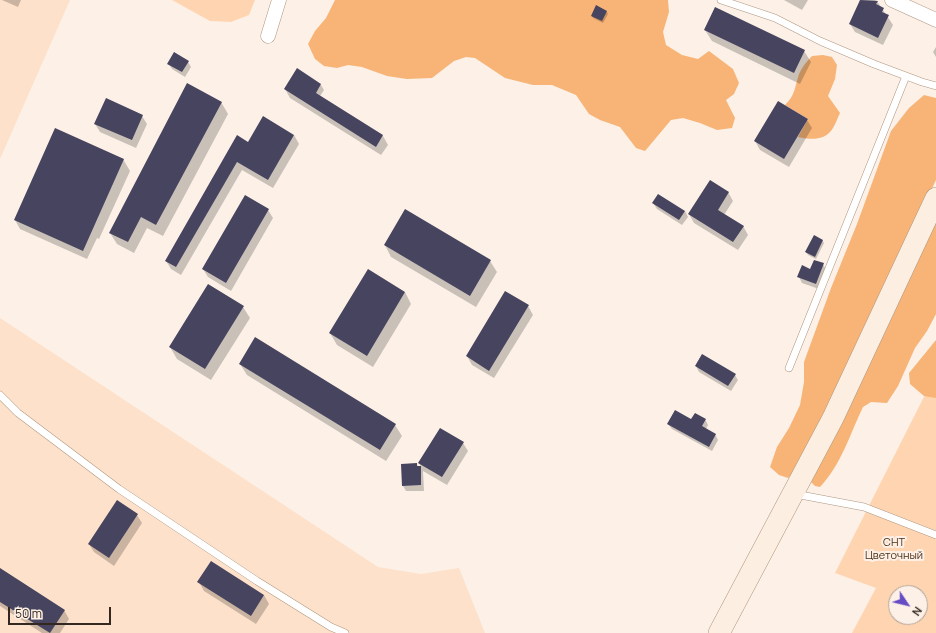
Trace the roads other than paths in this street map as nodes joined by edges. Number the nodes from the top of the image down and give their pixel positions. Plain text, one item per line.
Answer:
1 (279, 0) edge
2 (721, 0) edge
3 (892, 0) edge
4 (936, 20) edge
5 (268, 36) dead end
6 (906, 76) junction
7 (936, 86) edge
8 (936, 198) edge
9 (789, 368) dead end
10 (0, 395) edge
11 (793, 494) junction
12 (936, 535) edge
13 (345, 633) edge
14 (719, 633) edge

1 - 5 street
2 - 6 lane
3 - 4 street
6 - 7 lane
6 - 9 lane
8 - 11 street
10 - 13 lane
11 - 12 lane
11 - 14 street

